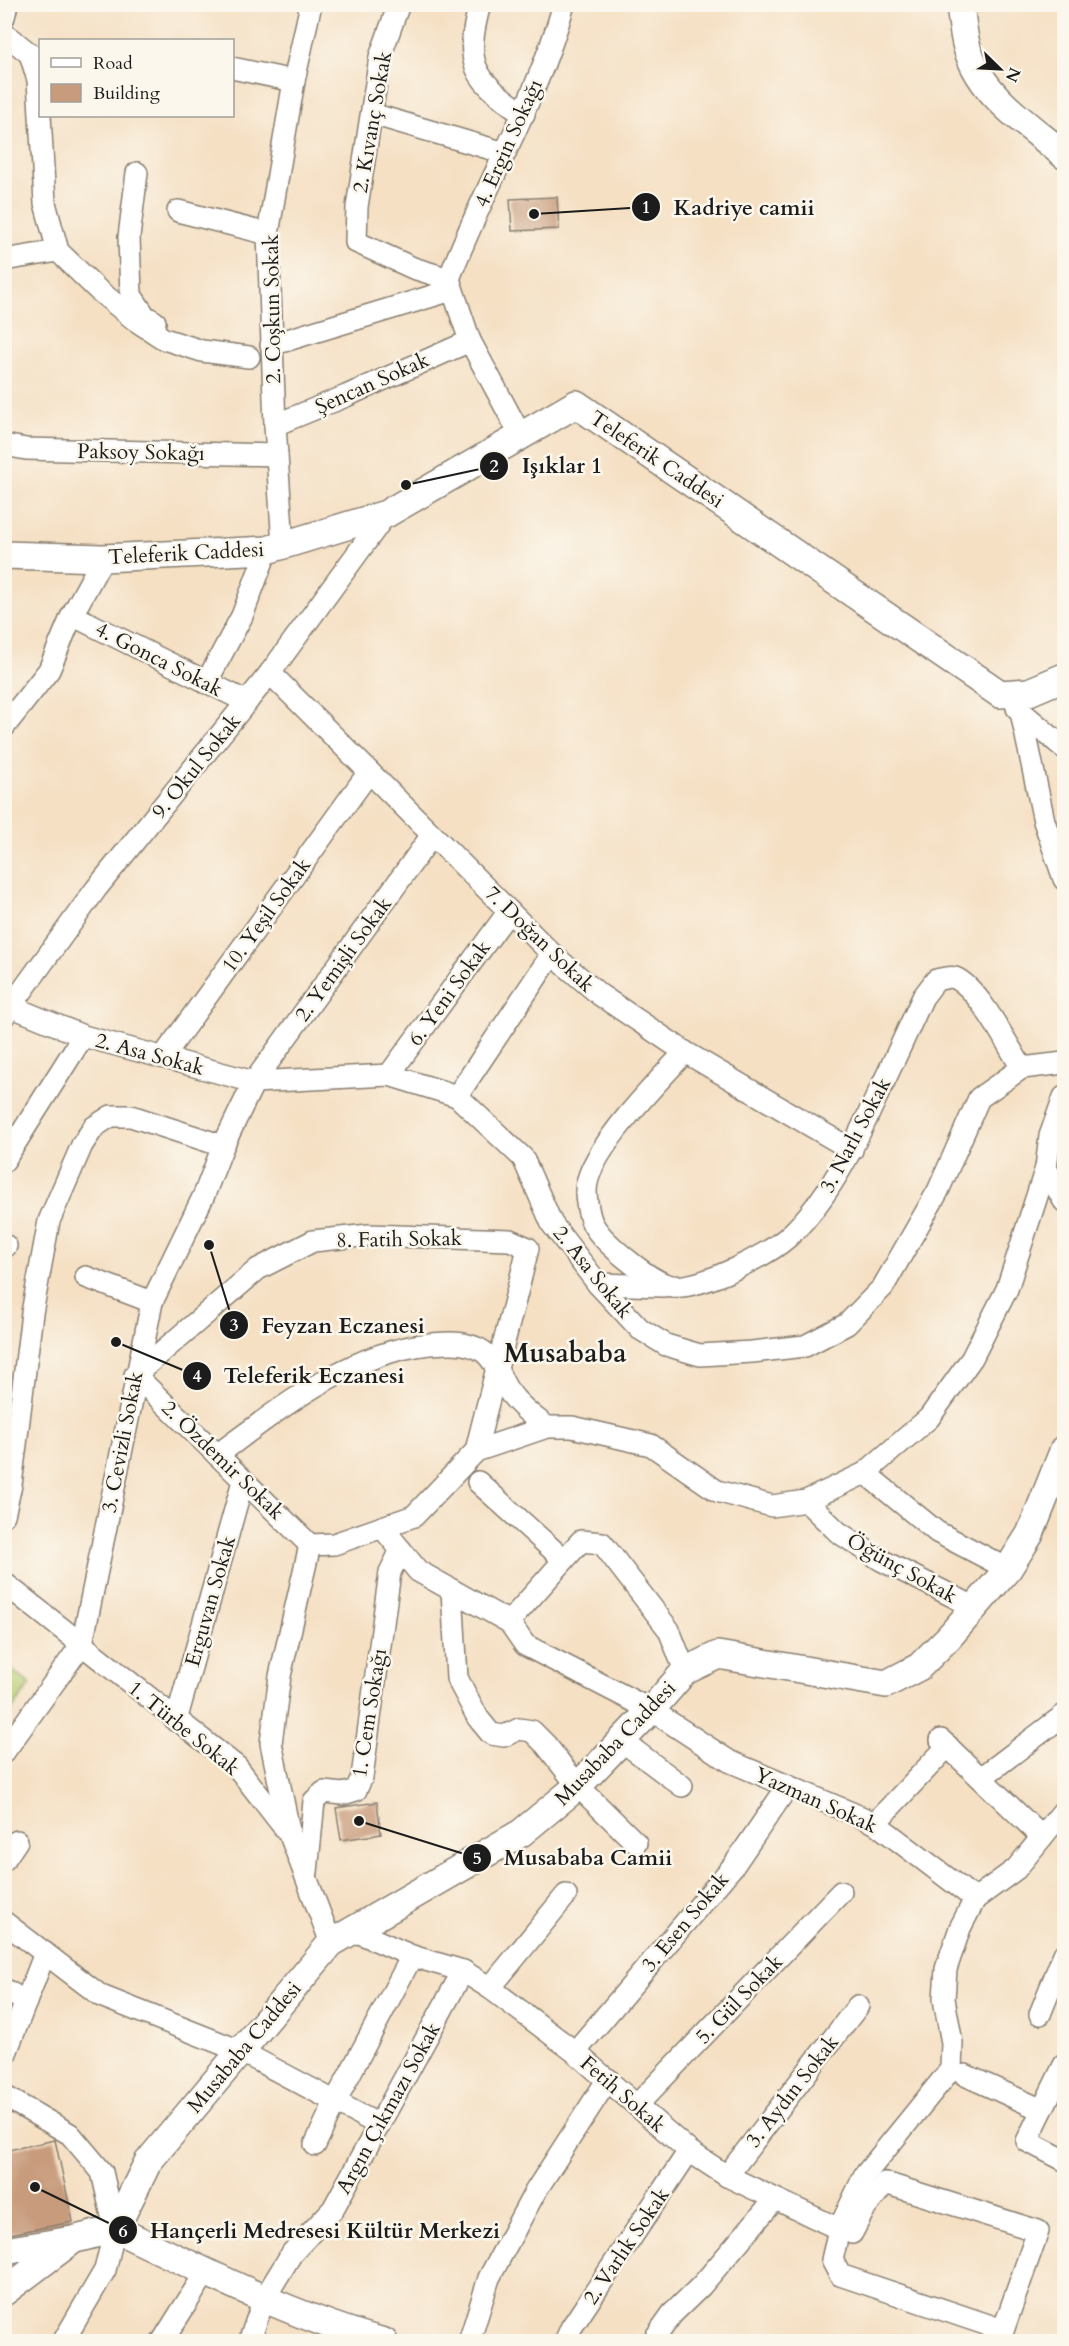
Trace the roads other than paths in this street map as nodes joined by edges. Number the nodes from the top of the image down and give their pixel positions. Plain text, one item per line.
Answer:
1 (7, 4) edge
2 (311, 4) edge
3 (399, 4) edge
4 (480, 4) edge
5 (564, 4) edge
6 (960, 4) edge
7 (4, 17) edge
8 (4, 33) edge
9 (234, 68) edge
10 (294, 81) junction
11 (39, 98) edge
12 (372, 114) junction
13 (524, 114) junction
14 (40, 117) edge
15 (505, 153) junction
16 (1065, 155) edge
17 (137, 173) dead end
18 (178, 211) dead end
19 (268, 234) junction
20 (58, 251) junction
21 (4, 260) edge
22 (451, 285) junction
23 (470, 341) junction
24 (272, 351) junction
25 (249, 357) junction
26 (275, 425) junction
27 (521, 436) junction
28 (4, 445) edge
29 (277, 454) junction
30 (386, 514) junction
31 (275, 548) junction
32 (4, 555) edge
33 (104, 558) junction
34 (72, 615) junction
35 (270, 673) junction
36 (1065, 676) edge
37 (206, 683) junction
38 (1000, 694) junction
39 (247, 702) junction
40 (1021, 712) junction
41 (4, 727) edge
42 (1065, 748) edge
43 (369, 772) junction
44 (432, 835) junction
45 (1063, 869) edge
46 (509, 911) junction
47 (552, 954) junction
48 (7, 1011) edge
49 (82, 1035) junction
50 (685, 1052) junction
51 (163, 1057) junction
52 (1065, 1063) edge
53 (1022, 1068) junction
54 (389, 1076) junction
55 (254, 1082) junction
56 (457, 1096) junction
57 (1065, 1097) edge
58 (223, 1146) junction
59 (852, 1150) junction
60 (4, 1161) edge
61 (1047, 1168) junction
62 (1065, 1201) edge
63 (86, 1277) dead end
64 (598, 1284) junction
65 (672, 1286) junction
66 (152, 1302) junction
67 (496, 1367) junction
68 (135, 1375) junction
69 (547, 1427) junction
70 (1065, 1449) edge
71 (476, 1451) junction
72 (217, 1455) junction
73 (865, 1473) junction
74 (243, 1480) junction
75 (478, 1482) dead end
76 (806, 1501) junction
77 (4, 1515) edge
78 (382, 1527) junction
79 (310, 1545) junction
80 (401, 1550) junction
81 (564, 1560) junction
82 (1008, 1569) junction
83 (4, 1583) edge
84 (452, 1590) junction
85 (974, 1607) junction
86 (508, 1622) junction
87 (82, 1644) junction
88 (685, 1671) junction
89 (651, 1710) junction
90 (1065, 1715) edge
91 (176, 1721) junction
92 (622, 1741) junction
93 (4, 1752) edge
94 (981, 1778) junction
95 (578, 1786) junction
96 (682, 1786) dead end
97 (788, 1786) junction
98 (1065, 1810) edge
99 (875, 1823) junction
100 (290, 1835) junction
101 (1042, 1837) junction
102 (17, 1841) dead end
103 (636, 1843) dead end
104 (4, 1860) edge
105 (307, 1879) junction
106 (841, 1892) dead end
107 (566, 1895) dead end
108 (975, 1899) junction
109 (4, 1922) edge
110 (343, 1937) junction
111 (45, 1953) junction
112 (1065, 1953) edge
113 (412, 1956) junction
114 (463, 1971) junction
115 (490, 1988) junction
116 (4, 1989) edge
117 (26, 2002) junction
118 (858, 2006) dead end
119 (1040, 2014) dead end
120 (240, 2051) junction
121 (575, 2052) junction
122 (4, 2058) edge
123 (1064, 2065) edge
124 (965, 2075) dead end
125 (608, 2079) junction
126 (4, 2096) edge
127 (335, 2102) junction
128 (637, 2105) junction
129 (1042, 2109) junction
130 (379, 2125) junction
131 (315, 2145) dead end
132 (689, 2151) junction
133 (1063, 2156) edge
134 (727, 2176) junction
135 (775, 2199) junction
136 (116, 2229) junction
137 (839, 2229) junction
138 (72, 2240) junction
139 (4, 2251) edge
140 (832, 2260) junction
141 (206, 2272) junction
142 (4, 2292) edge
143 (264, 2299) junction
144 (1001, 2336) edge
145 (378, 2341) edge
146 (63, 2342) edge
147 (162, 2342) edge
148 (249, 2342) edge
149 (469, 2342) edge
150 (565, 2342) edge
151 (652, 2342) edge

1 - 7 street
2 - 10 street, 2. Coşkun Sokak
3 - 12 street, 2. Kıvanç Sokak
4 - 13 street
5 - 13 street, 4. Ergin Sokağı
6 - 16 main road
8 - 11 street
9 - 10 street
10 - 19 street, 2. Coşkun Sokak
12 - 15 street
12 - 22 street, 2. Kıvanç Sokak
13 - 15 street, 4. Ergin Sokağı
14 - 20 street
15 - 22 street, 4. Ergin Sokağı
17 - 25 street
18 - 19 street
19 - 24 street, 2. Coşkun Sokak
20 - 21 street
20 - 25 street
22 - 23 street
22 - 24 street
23 - 26 street, Şencan Sokak
23 - 27 street
24 - 25 street
24 - 26 street, 2. Coşkun Sokak
26 - 29 street, 2. Coşkun Sokak
27 - 30 main road, Teleferik Caddesi
27 - 38 main road, Teleferik Caddesi
28 - 29 street, Paksoy Sokağı
29 - 31 street, 2. Coşkun Sokak
30 - 31 main road, Teleferik Caddesi
30 - 35 street, 9. Okul Sokak
31 - 33 main road, Teleferik Caddesi
31 - 37 street
32 - 33 main road, Teleferik Caddesi
33 - 34 street
34 - 37 street, 4. Gonca Sokak
34 - 41 street
35 - 39 street, 9. Okul Sokak
35 - 43 street, 7. Doğan Sokak
36 - 38 main road
37 - 39 street, 4. Gonca Sokak
38 - 40 street
39 - 48 street, 9. Okul Sokak
40 - 42 street
40 - 45 street
43 - 44 street, 7. Doğan Sokak
43 - 51 street, 10. Yeşil Sokak
44 - 46 street, 7. Doğan Sokak
44 - 55 street, 2. Yemişli Sokak
46 - 47 street, 7. Doğan Sokak
46 - 54 street, 6. Yeni Sokak
47 - 50 street, 7. Doğan Sokak
47 - 56 street
48 - 49 street, 2. Asa Sokak
49 - 51 street, 2. Asa Sokak
49 - 60 street
50 - 59 street, 7. Doğan Sokak
50 - 65 street
51 - 55 street, 2. Asa Sokak
52 - 53 street, 2. Asa Sokak
53 - 59 street, 3. Narlı Sokak
53 - 64 street, 2. Asa Sokak
54 - 55 street, 2. Asa Sokak
54 - 56 street, 2. Asa Sokak
55 - 58 street, 3. Cevizli Sokak
56 - 64 street, 2. Asa Sokak
57 - 61 street
58 - 66 street, 3. Cevizli Sokak
58 - 77 street
59 - 65 street, 3. Narlı Sokak
61 - 62 street
61 - 73 street
63 - 66 street
64 - 65 street, 3. Narlı Sokak
66 - 68 street, 3. Cevizli Sokak
67 - 68 street, 8. Fatih Sokak
67 - 69 street
67 - 71 street
67 - 72 street
68 - 72 street, 2. Özdemir Sokak
68 - 87 street, 3. Cevizli Sokak
69 - 71 street
69 - 76 street
70 - 82 main road, Musababa Caddesi
71 - 78 street
72 - 74 street, 2. Özdemir Sokak
73 - 76 street
73 - 82 street
74 - 79 street, 2. Özdemir Sokak
74 - 91 street, Erguvan Sokak
75 - 81 street
76 - 85 street, Öğünç Sokak
78 - 79 street
78 - 80 street
79 - 100 street
80 - 84 street
80 - 105 street, 1. Cem Sokağı
81 - 86 street
81 - 88 street
82 - 85 main road, Musababa Caddesi
83 - 87 street, 1. Türbe Sokak
84 - 86 street
84 - 95 street
85 - 88 main road, Musababa Caddesi
86 - 89 street, Yazman Sokak
87 - 91 street, 1. Türbe Sokak
87 - 93 street
88 - 89 main road, Musababa Caddesi
89 - 92 main road, Musababa Caddesi
89 - 97 street, Yazman Sokak
90 - 94 street
91 - 100 street, 1. Türbe Sokak
92 - 95 main road, Musababa Caddesi
92 - 96 street
94 - 99 street
94 - 101 street
95 - 103 street
95 - 110 main road, Musababa Caddesi
97 - 99 street, Yazman Sokak
97 - 121 street, 3. Esen Sokak
98 - 101 street
99 - 108 street, Yazman Sokak
100 - 105 street, 1. Türbe Sokak
101 - 108 street
102 - 104 street
105 - 110 street, 1. Türbe Sokak
106 - 128 street, 5. Gül Sokak
107 - 115 street
108 - 137 street
109 - 111 street
110 - 113 street, Fetih Sokak
110 - 120 main road, Musababa Caddesi
111 - 117 street
111 - 120 street
112 - 119 street
113 - 114 street, Fetih Sokak
113 - 127 street
114 - 115 street, Fetih Sokak
114 - 130 street, Argın Çıkmazı Sokak
115 - 121 street, Fetih Sokak
116 - 117 street
117 - 122 street
118 - 134 street, 3. Aydın Sokak
120 - 127 street
120 - 136 main road, Musababa Caddesi
121 - 125 street, Fetih Sokak
123 - 129 street
124 - 129 street
125 - 128 street, Fetih Sokak
125 - 149 street
126 - 136 street
127 - 130 street
127 - 131 street
128 - 132 street, Fetih Sokak
129 - 133 street
130 - 143 street, Argın Çıkmazı Sokak
132 - 134 street, Fetih Sokak
132 - 150 street, 2. Varlık Sokak
134 - 135 street, Fetih Sokak
135 - 137 street, Fetih Sokak
135 - 151 street
136 - 138 main road
136 - 141 main road
136 - 146 street
137 - 140 street
138 - 139 main road
138 - 142 main road
140 - 144 street
140 - 144 street
141 - 143 main road
141 - 147 street
143 - 145 main road
143 - 148 street, Argın Çıkmazı Sokak

